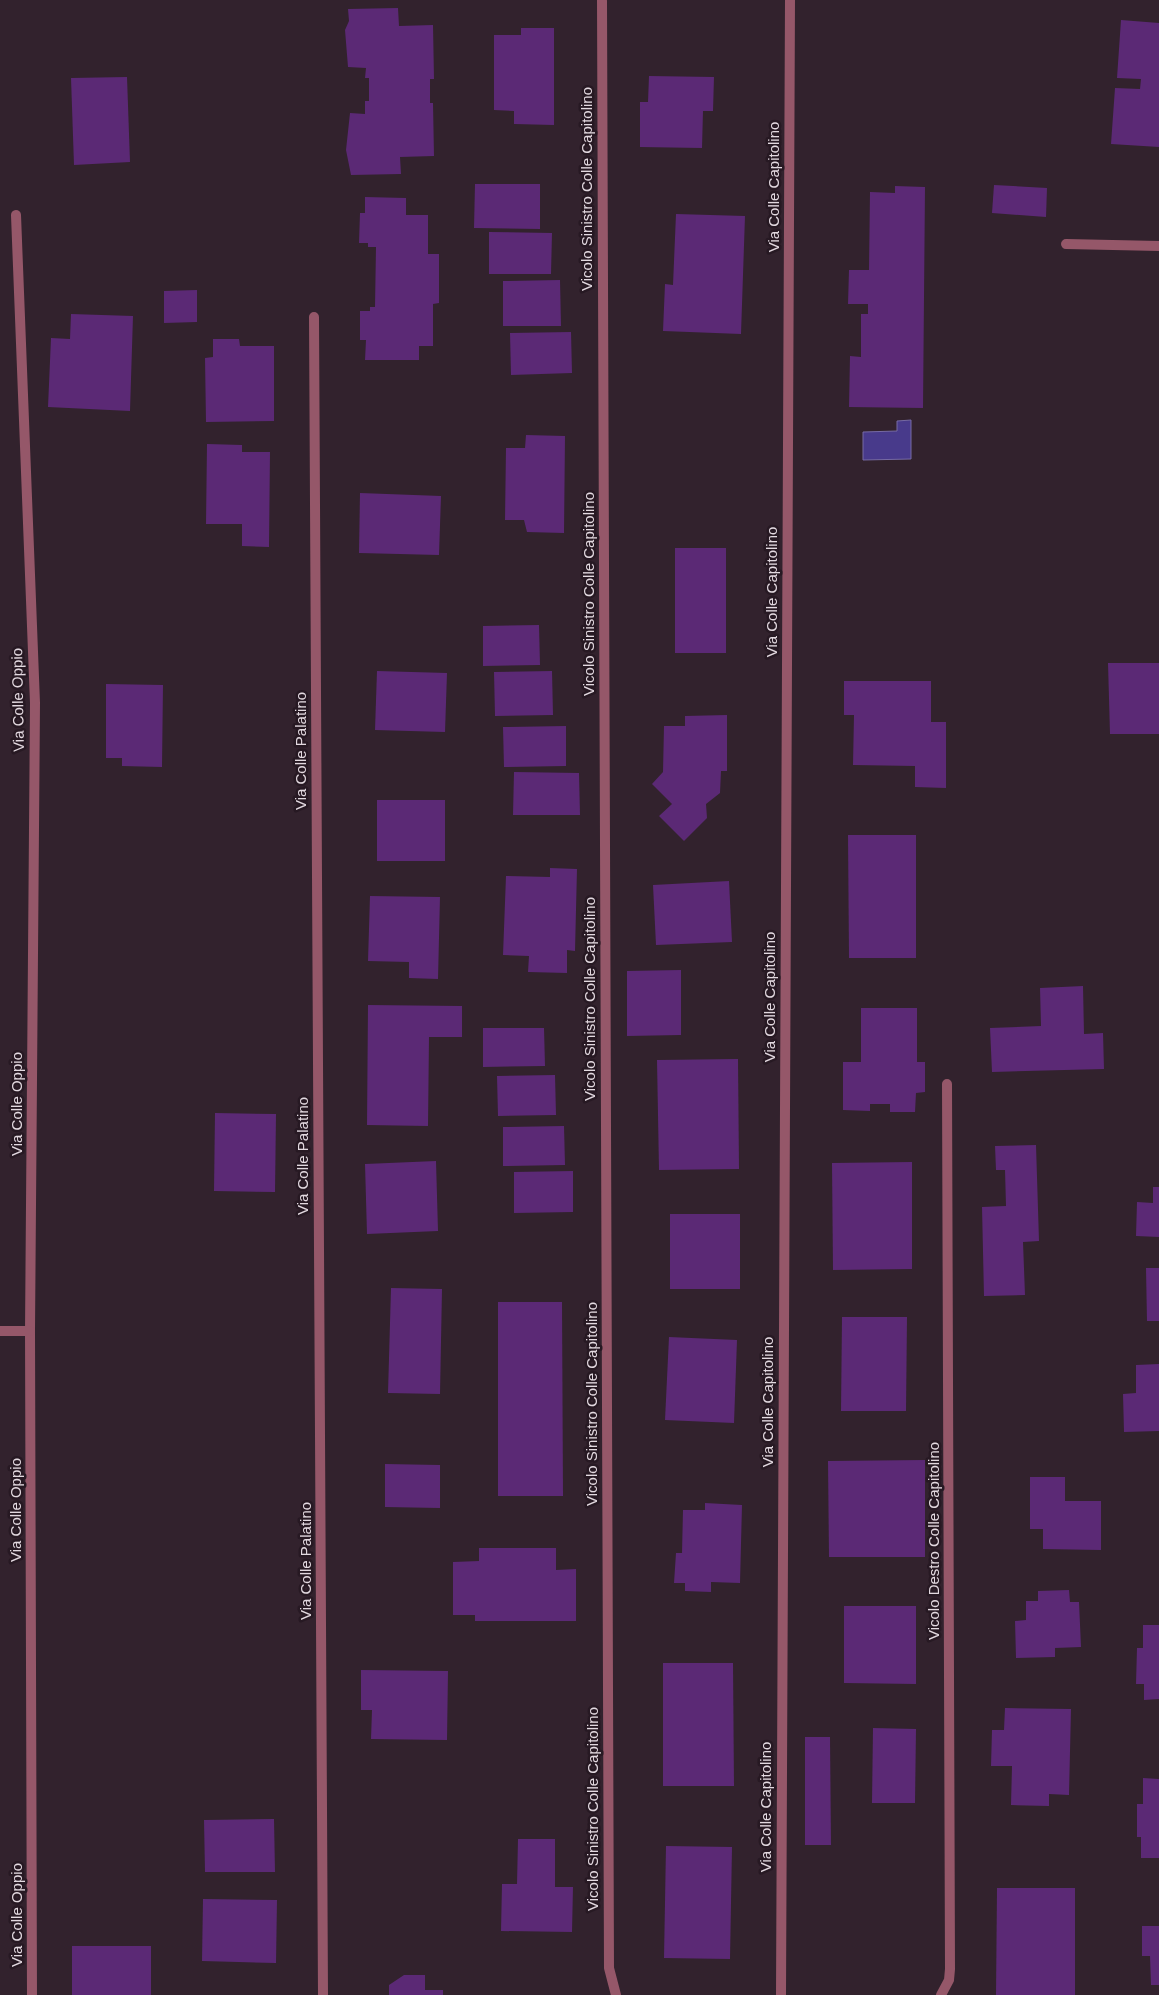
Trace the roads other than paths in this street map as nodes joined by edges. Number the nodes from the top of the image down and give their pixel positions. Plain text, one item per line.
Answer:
1 (790, 0) edge
2 (602, 1) dead end
3 (16, 215) dead end
4 (1066, 244) dead end
5 (1159, 246) edge
6 (314, 317) dead end
7 (947, 1084) dead end
8 (0, 1331) edge
9 (30, 1331) junction
10 (32, 1995) edge
11 (323, 1995) edge
12 (616, 1995) edge
13 (781, 1995) edge
14 (941, 1995) edge

1 - 13 street, Via Colle Capitolino
2 - 12 street, Vicolo Sinistro Colle Capitolino
3 - 9 street, Via Colle Oppio
4 - 5 street
6 - 11 street, Via Colle Palatino
7 - 14 street, Vicolo Destro Colle Capitolino
8 - 9 street
9 - 10 street, Via Colle Oppio

